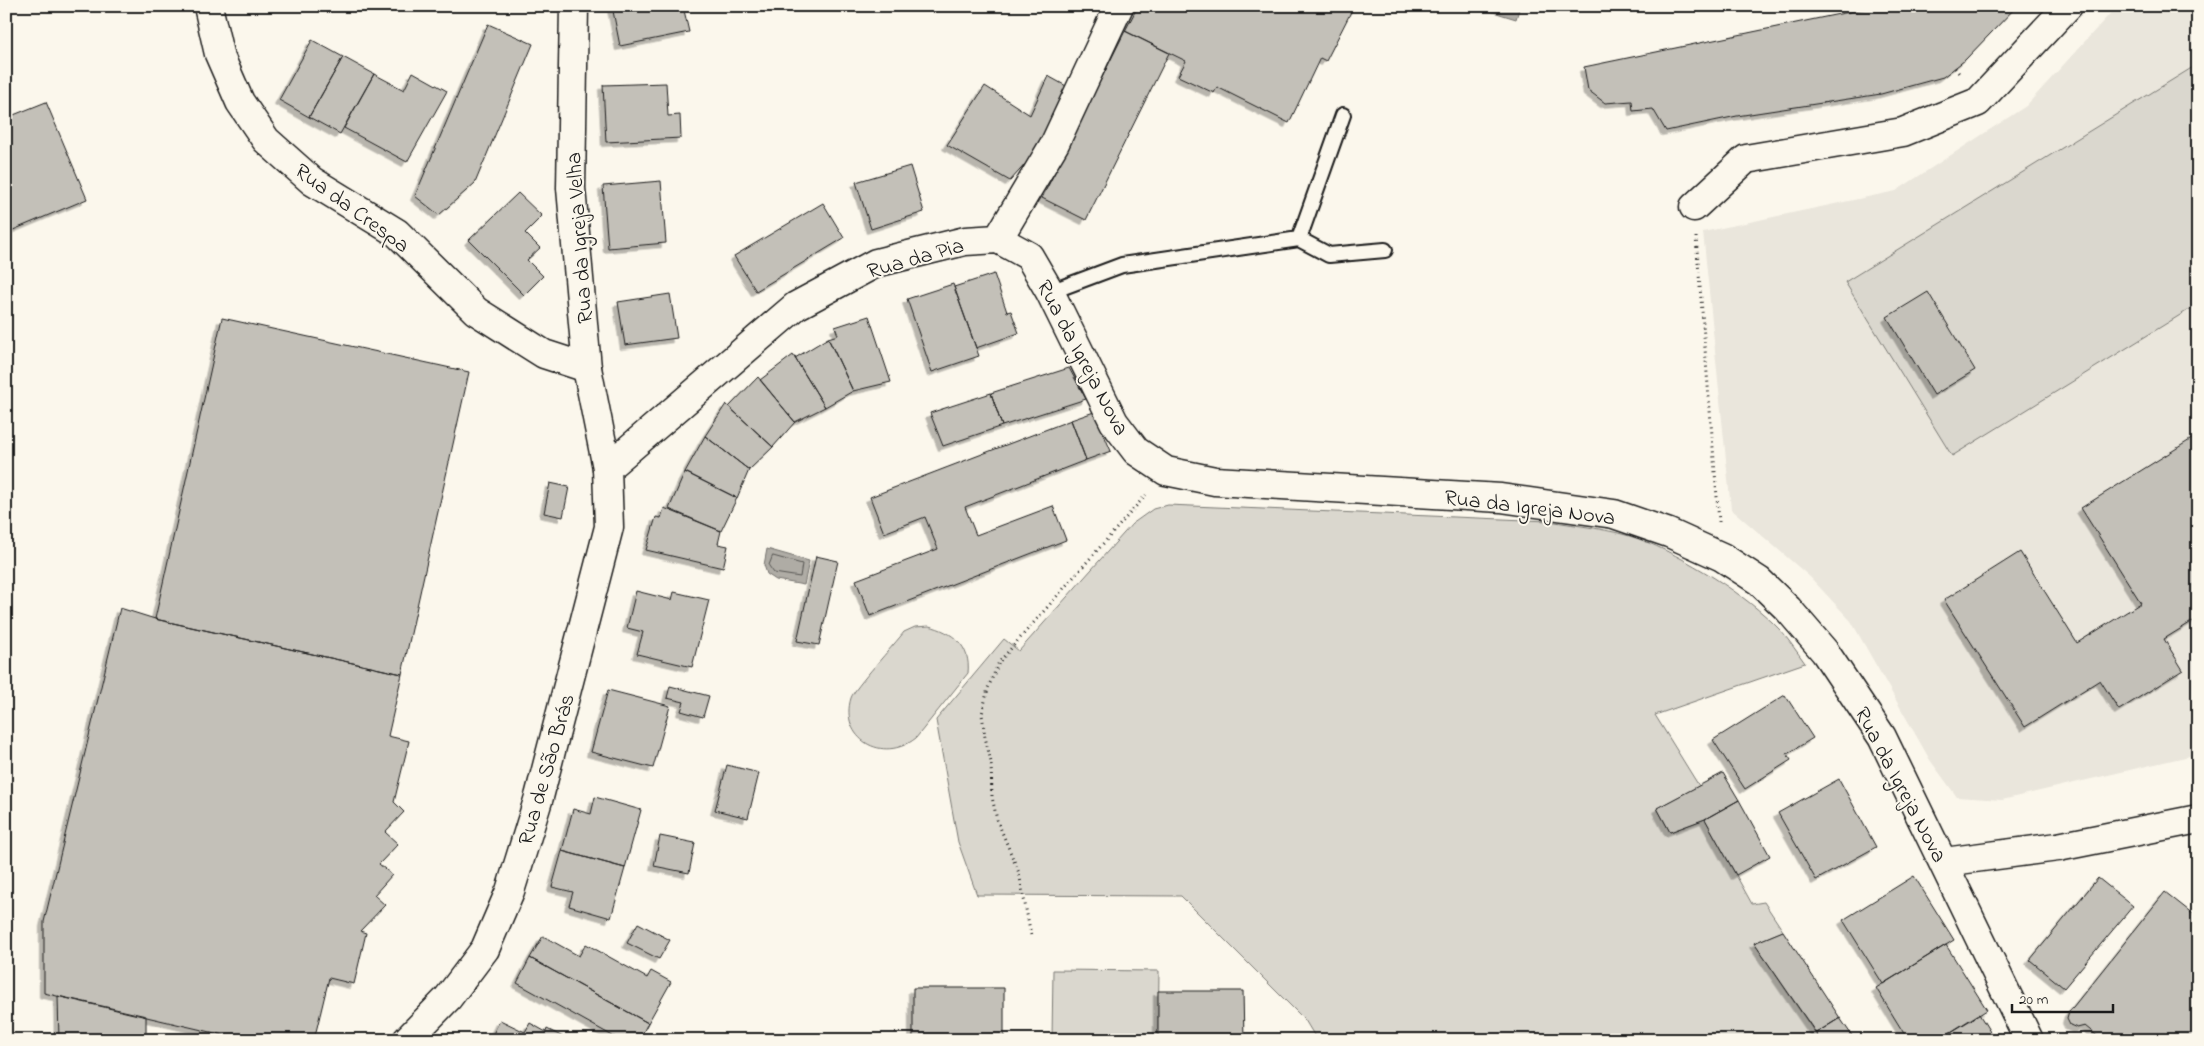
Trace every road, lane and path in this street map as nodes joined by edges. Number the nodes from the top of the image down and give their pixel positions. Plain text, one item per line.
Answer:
1 (208, 6) edge
2 (574, 6) edge
3 (1119, 6) edge
4 (2068, 6) edge
5 (1343, 115) dead end
6 (1694, 207) joint
7 (998, 239) junction
8 (1299, 239) junction
9 (1385, 250) dead end
10 (1050, 292) junction
11 (587, 368) junction
12 (607, 468) junction
13 (1166, 471) junction
14 (1722, 557) junction
15 (2198, 820) edge
16 (1944, 862) junction
17 (1031, 935) dead end
18 (407, 1040) edge
19 (2029, 1040) edge

1 - 11 street, Rua da Crespa
2 - 11 street, Rua da Igreja Velha
3 - 7 street
4 - 6 street
5 - 8 lane
6 - 14 path
7 - 10 street, Rua da Igreja Nova
7 - 12 street, Rua da Pia
8 - 9 lane
8 - 10 lane
10 - 13 street, Rua da Igreja Nova
11 - 12 street, Rua da Igreja Velha
12 - 18 street, Rua de São Brás
13 - 14 street, Rua da Igreja Nova
13 - 17 path
14 - 16 street, Rua da Igreja Nova
15 - 16 street
16 - 19 street, Rua da Igreja Nova

